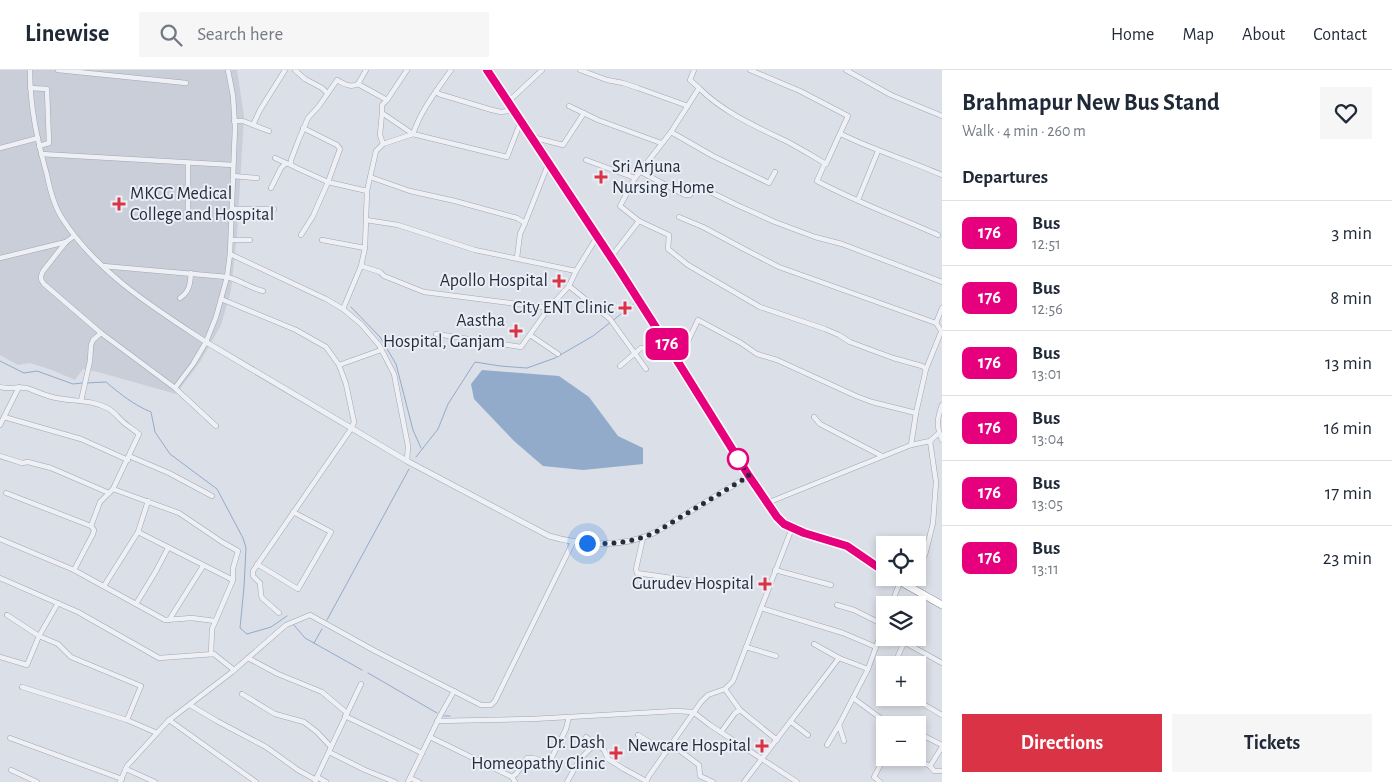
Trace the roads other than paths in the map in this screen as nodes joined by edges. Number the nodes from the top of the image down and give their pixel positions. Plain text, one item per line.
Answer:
1 (30, 70) edge
2 (58, 70) edge
3 (228, 70) edge
4 (285, 70) edge
5 (295, 70) edge
6 (366, 70) edge
7 (407, 70) edge
8 (451, 70) edge
9 (487, 70) edge
10 (542, 70) edge
11 (580, 70) edge
12 (694, 70) edge
13 (750, 70) edge
14 (846, 70) edge
15 (186, 83) dead end
16 (358, 84) junction
17 (30, 88) junction
18 (699, 88) junction
19 (436, 91) junction
20 (327, 93) junction
21 (386, 100) junction
22 (509, 102) junction
23 (570, 106) dead end
24 (688, 106) junction
25 (514, 110) junction
26 (382, 113) junction
27 (584, 113) junction
28 (942, 116) edge
29 (234, 121) junction
30 (521, 121) junction
31 (254, 125) junction
32 (303, 128) junction
33 (269, 131) dead end
34 (671, 132) junction
35 (413, 134) junction
36 (840, 134) junction
37 (532, 137) junction
38 (38, 138) junction
39 (383, 144) junction
40 (661, 144) junction
41 (39, 146) junction
42 (0, 148) edge
43 (878, 151) junction
44 (41, 154) junction
45 (276, 158) dead end
46 (586, 160) dead end
47 (549, 162) junction
48 (188, 163) junction
49 (288, 164) junction
50 (826, 164) junction
51 (234, 165) junction
52 (640, 172) junction
53 (775, 172) dead end
54 (942, 175) edge
55 (233, 176) junction
56 (257, 178) dead end
57 (370, 178) junction
58 (636, 178) junction
59 (328, 182) junction
60 (271, 188) dead end
61 (367, 191) junction
62 (858, 200) junction
63 (232, 209) junction
64 (274, 209) dead end
65 (679, 216) dead end
66 (188, 218) dead end
67 (366, 220) junction
68 (639, 221) junction
69 (525, 223) junction
70 (301, 235) dead end
71 (938, 235) dead end
72 (74, 236) junction
73 (597, 236) junction
74 (231, 240) junction
75 (250, 240) dead end
76 (322, 240) dead end
77 (66, 242) junction
78 (365, 248) junction
79 (230, 254) junction
80 (0, 258) edge
81 (517, 258) junction
82 (611, 258) junction
83 (103, 266) junction
84 (361, 266) junction
85 (576, 270) junction
86 (191, 273) junction
87 (227, 277) junction
88 (942, 282) edge
89 (569, 286) junction
90 (263, 291) dead end
91 (180, 298) dead end
92 (221, 299) junction
93 (549, 308) junction
94 (942, 308) edge
95 (343, 309) junction
96 (936, 324) junction
97 (941, 332) edge
98 (101, 333) junction
99 (436, 334) dead end
100 (530, 335) junction
101 (206, 342) junction
102 (381, 350) junction
103 (672, 351) junction
104 (558, 354) dead end
105 (636, 354) junction
106 (678, 362) junction
107 (339, 365) junction
108 (620, 366) dead end
109 (646, 369) dead end
110 (926, 369) junction
111 (0, 387) edge
112 (19, 387) junction
113 (175, 388) junction
114 (81, 401) junction
115 (942, 405) edge
116 (916, 413) junction
117 (4, 417) junction
118 (814, 418) dead end
119 (0, 425) edge
120 (216, 426) dead end
121 (351, 429) junction
122 (939, 433) junction
123 (942, 440) edge
124 (930, 441) junction
125 (911, 445) junction
126 (0, 456) edge
127 (882, 456) junction
128 (128, 458) junction
129 (407, 462) junction
130 (749, 476) junction
131 (113, 488) junction
132 (6, 493) dead end
133 (109, 493) junction
134 (212, 496) dead end
135 (148, 502) junction
136 (767, 503) junction
137 (292, 512) junction
138 (91, 526) junction
139 (792, 528) junction
140 (138, 532) junction
141 (0, 538) edge
142 (643, 538) junction
143 (573, 542) junction
144 (168, 548) junction
145 (926, 555) dead end
146 (257, 564) junction
147 (203, 566) junction
148 (876, 566) edge
149 (74, 570) junction
150 (775, 570) junction
151 (0, 578) edge
152 (233, 580) junction
153 (831, 584) dead end
154 (104, 586) junction
155 (726, 586) dead end
156 (908, 586) edge
157 (924, 595) joint
158 (58, 602) junction
159 (136, 604) junction
160 (837, 605) dead end
161 (942, 605) edge
162 (760, 608) junction
163 (279, 613) dead end
164 (6, 615) dead end
165 (169, 620) junction
166 (876, 620) edge
167 (215, 621) junction
168 (39, 636) junction
169 (814, 644) dead end
170 (915, 646) edge
171 (746, 647) junction
172 (876, 648) joint
173 (211, 654) junction
174 (776, 656) dead end
175 (0, 657) edge
176 (248, 658) junction
177 (839, 658) junction
178 (942, 663) edge
179 (868, 669) junction
180 (234, 670) junction
181 (361, 684) dead end
182 (22, 687) dead end
183 (725, 689) junction
184 (454, 691) junction
185 (242, 694) dead end
186 (853, 698) junction
187 (190, 706) junction
188 (926, 706) edge
189 (740, 710) junction
190 (693, 712) junction
191 (346, 715) junction
192 (942, 715) edge
193 (878, 716) edge
194 (569, 717) junction
195 (127, 720) junction
196 (169, 720) junction
197 (437, 721) junction
198 (791, 722) junction
199 (839, 725) junction
200 (721, 732) junction
201 (157, 733) junction
202 (638, 735) dead end
203 (808, 735) dead end
204 (430, 737) junction
205 (926, 737) edge
206 (10, 738) dead end
207 (586, 738) dead end
208 (777, 740) junction
209 (844, 740) dead end
210 (595, 744) junction
211 (671, 744) junction
212 (827, 745) dead end
213 (942, 746) edge
214 (330, 750) junction
215 (666, 752) junction
216 (422, 753) junction
217 (761, 759) junction
218 (926, 764) edge
219 (880, 766) edge
220 (930, 766) junction
221 (11, 770) dead end
222 (126, 770) junction
223 (942, 770) edge
224 (121, 780) edge
225 (316, 780) edge
226 (409, 780) edge
227 (513, 780) edge
228 (37, 782) edge
229 (155, 782) edge
230 (256, 782) edge
231 (326, 782) edge
232 (395, 782) edge
233 (419, 782) edge
234 (567, 782) edge
235 (646, 782) edge
236 (713, 782) edge
237 (744, 782) edge
238 (797, 782) edge
239 (880, 782) edge

1 - 17 street
2 - 15 street
3 - 29 street
4 - 31 street
5 - 20 street
6 - 16 street
7 - 21 street
8 - 19 street
9 - 22 highway
10 - 22 street
11 - 24 street
12 - 18 street
13 - 36 street
14 - 28 street
16 - 20 street
16 - 21 street
17 - 38 street
17 - 41 street
18 - 24 street
18 - 50 street
19 - 25 street
19 - 35 street
20 - 32 street
21 - 26 street
22 - 25 highway
23 - 27 street
24 - 34 street
25 - 30 highway
26 - 35 street
26 - 39 street
27 - 37 street
27 - 40 street
29 - 31 street
29 - 51 street
30 - 35 street
30 - 37 highway
31 - 33 street
32 - 49 street
32 - 59 street
34 - 40 street
34 - 53 street
35 - 39 street
36 - 43 street
36 - 50 street
37 - 47 highway
38 - 41 street
38 - 42 street
39 - 57 street
40 - 52 street
41 - 44 street
43 - 54 street
43 - 62 street
44 - 48 street
44 - 72 street
45 - 49 street
46 - 58 street
47 - 69 street
47 - 73 highway
48 - 51 street
48 - 66 street
49 - 59 street
49 - 60 street
50 - 62 street
51 - 55 street
52 - 58 street
52 - 88 street
55 - 56 street
55 - 63 street
57 - 61 street
57 - 69 street
58 - 68 street
59 - 61 street
59 - 70 street
61 - 67 street
62 - 71 street
63 - 64 street
63 - 74 street
65 - 96 street
67 - 78 street
67 - 81 street
68 - 82 street
68 - 110 street
69 - 81 street
72 - 77 street
72 - 83 street
73 - 82 highway
73 - 85 street
74 - 75 street
74 - 79 street
76 - 78 street
77 - 80 street
77 - 98 street
78 - 84 street
79 - 87 street
79 - 95 street
81 - 85 street
82 - 103 highway
83 - 86 street
83 - 101 street
84 - 93 street
84 - 95 street
85 - 89 street
86 - 87 street
86 - 91 street
87 - 90 street
87 - 92 street
89 - 93 street
89 - 105 street
92 - 101 street
92 - 107 street
93 - 100 street
94 - 96 street
95 - 102 street
96 - 97 street
97 - 110 street
98 - 113 street
98 - 114 street
99 - 100 street
100 - 104 street
101 - 113 street
101 - 121 street
102 - 107 street
102 - 129 street
103 - 105 street
103 - 106 highway
105 - 108 street
105 - 109 street
106 - 116 street
106 - 130 highway
107 - 121 street
110 - 116 street
111 - 112 street
112 - 114 street
112 - 117 street
113 - 120 street
114 - 128 street
115 - 122 street
116 - 125 street
117 - 119 street
117 - 128 street
118 - 127 street
121 - 129 street
121 - 137 street
122 - 123 street
122 - 124 street
124 - 125 street
124 - 145 street
125 - 127 street
126 - 133 street
127 - 136 street
128 - 131 street
128 - 134 street
129 - 143 street
130 - 136 highway
130 - 142 street
131 - 133 street
131 - 135 street
132 - 138 street
133 - 138 street
135 - 140 street
135 - 152 street
136 - 139 highway
137 - 146 street
137 - 146 street
138 - 149 street
139 - 148 highway
139 - 150 street
140 - 144 street
140 - 154 street
141 - 149 street
142 - 143 street
142 - 155 street
143 - 184 street
144 - 147 street
144 - 159 street
146 - 163 street
147 - 152 street
147 - 165 street
149 - 154 street
150 - 153 street
150 - 162 street
151 - 158 street
152 - 167 street
154 - 159 street
156 - 157 highway
157 - 161 highway
158 - 168 street
158 - 173 street
159 - 165 street
160 - 166 street
162 - 171 street
162 - 172 street
164 - 168 street
165 - 167 street
167 - 173 street
168 - 175 street
168 - 195 street
169 - 177 street
170 - 178 street
171 - 174 street
171 - 183 street
172 - 179 street
173 - 180 street
176 - 180 street
176 - 184 street
176 - 191 street
177 - 179 street
177 - 198 street
179 - 186 street
180 - 187 street
181 - 191 street
182 - 195 street
183 - 189 street
183 - 190 street
184 - 197 street
185 - 214 street
186 - 193 street
186 - 199 street
187 - 196 street
187 - 225 street
188 - 192 street
189 - 200 street
189 - 208 street
190 - 194 street
190 - 200 street
190 - 211 street
191 - 214 street
191 - 216 street
194 - 197 street
194 - 227 street
195 - 201 street
196 - 201 street
196 - 230 street
197 - 204 street
198 - 203 street
198 - 208 street
199 - 209 street
199 - 212 street
200 - 217 street
201 - 222 street
202 - 215 street
204 - 216 street
204 - 227 street
205 - 213 street
206 - 224 street
207 - 210 street
208 - 217 street
210 - 234 street
210 - 235 street
211 - 215 street
211 - 236 street
213 - 220 street
214 - 225 street
214 - 232 street
215 - 235 street
216 - 226 street
217 - 237 street
217 - 238 street
218 - 220 street
219 - 239 street
220 - 223 street
221 - 228 street
222 - 224 street
222 - 229 street
225 - 231 street
226 - 233 street

